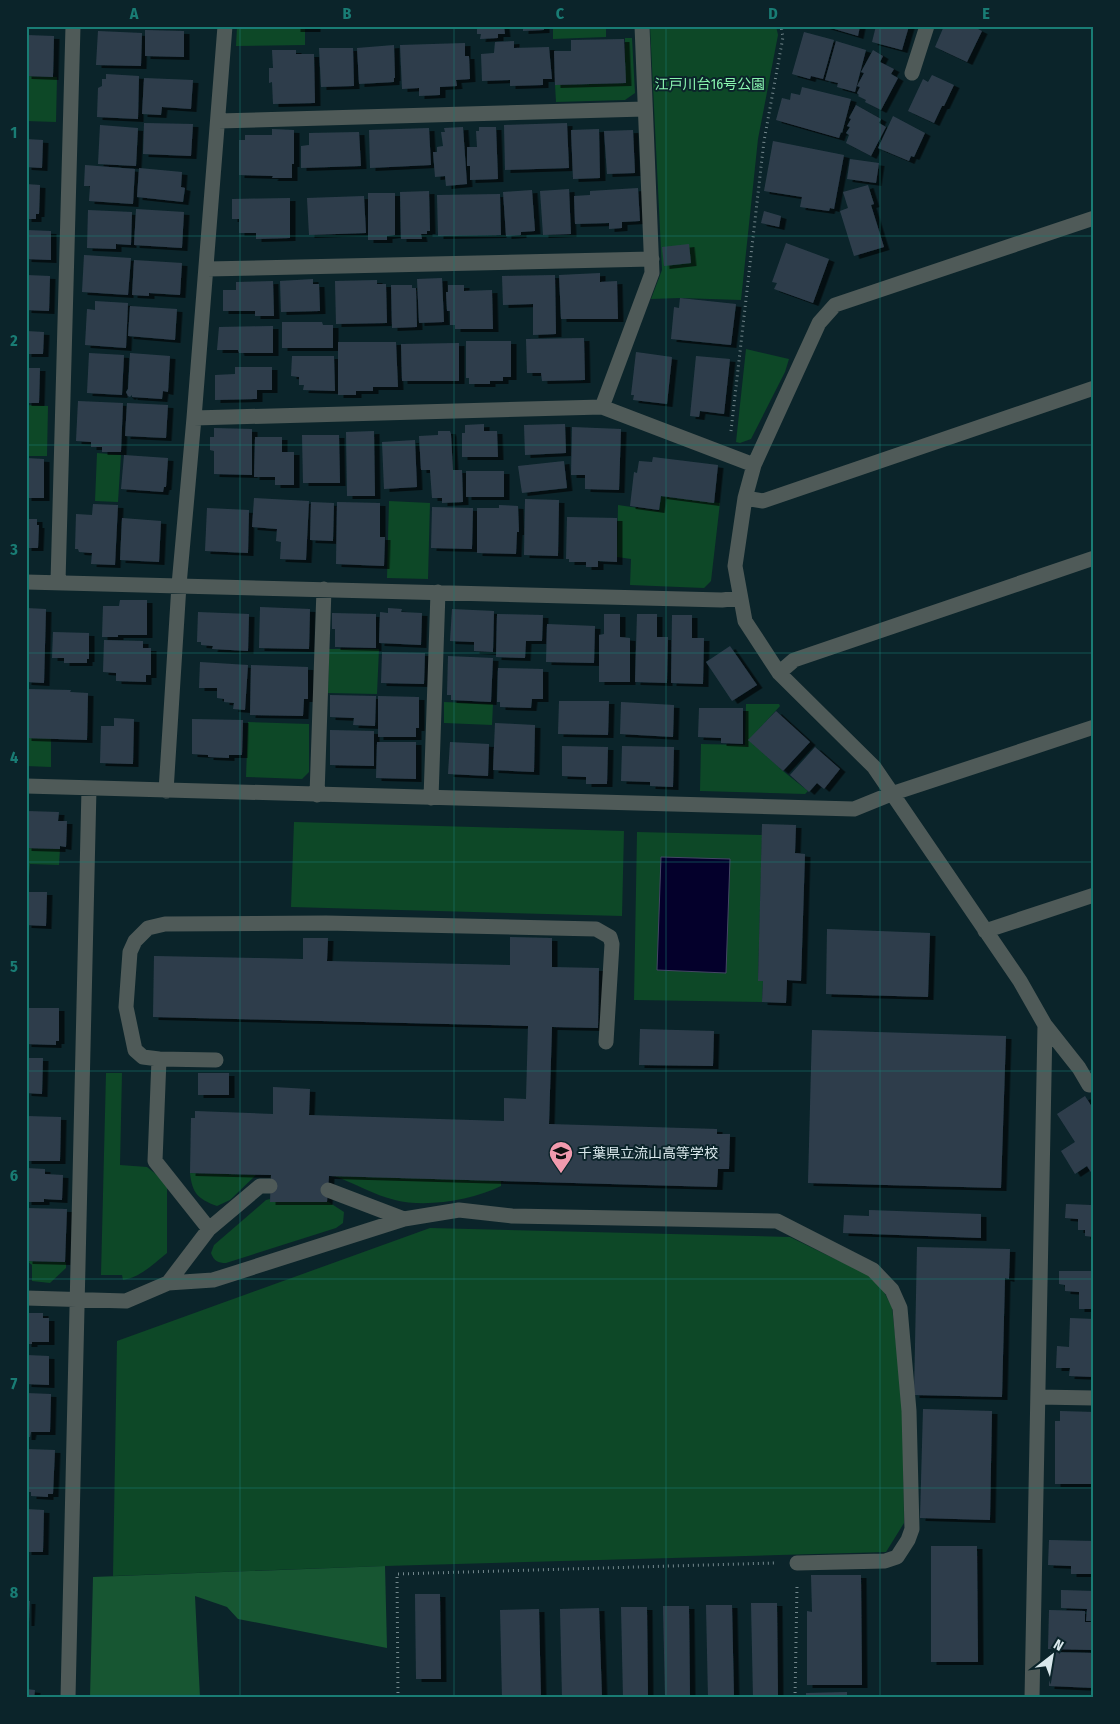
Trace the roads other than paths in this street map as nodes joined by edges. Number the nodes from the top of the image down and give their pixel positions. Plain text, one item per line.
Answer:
1 (74, 26) edge
2 (225, 26) edge
3 (642, 26) edge
4 (927, 26) edge
5 (912, 73) dead end
6 (645, 109) junction
7 (218, 120) junction
8 (1094, 218) edge
9 (652, 259) junction
10 (207, 268) junction
11 (1094, 388) edge
12 (602, 407) junction
13 (194, 418) junction
14 (754, 465) junction
15 (745, 498) junction
16 (1094, 558) edge
17 (26, 582) edge
18 (58, 582) junction
19 (179, 585) junction
20 (324, 589) junction
21 (438, 592) junction
22 (740, 598) junction
23 (779, 673) junction
24 (1094, 727) edge
25 (26, 786) edge
26 (89, 788) junction
27 (166, 791) junction
28 (891, 794) junction
29 (317, 795) junction
30 (431, 798) junction
31 (1094, 895) edge
32 (986, 931) junction
33 (1045, 1026) junction
34 (606, 1042) dead end
35 (159, 1059) junction
36 (216, 1060) dead end
37 (1092, 1086) edge
38 (270, 1186) dead end
39 (328, 1190) dead end
40 (404, 1219) junction
41 (210, 1229) junction
42 (168, 1283) junction
43 (26, 1298) edge
44 (77, 1299) junction
45 (1038, 1397) junction
46 (1094, 1398) edge
47 (797, 1563) road end
48 (68, 1698) edge
49 (1032, 1698) edge

1 - 18 street
2 - 7 street
3 - 6 street
4 - 5 street
6 - 7 street
6 - 9 street
7 - 10 street
8 - 14 street
9 - 10 street
9 - 12 street
10 - 13 street
11 - 15 street
12 - 13 street
12 - 14 street
13 - 19 street
14 - 15 street
15 - 22 street
16 - 23 street
17 - 18 street
18 - 19 street
19 - 20 street
19 - 27 street
20 - 21 street
20 - 29 street
21 - 22 street
21 - 30 street
22 - 23 street
23 - 28 street
24 - 28 street
25 - 26 street
26 - 27 street
26 - 44 street
27 - 29 street
28 - 30 street
28 - 32 street
29 - 30 street
31 - 32 street
32 - 33 street
33 - 37 street
33 - 45 street
34 - 35 street
35 - 36 street
35 - 41 street
38 - 41 street
39 - 40 street
40 - 42 street
40 - 47 street
41 - 42 street
42 - 44 street
43 - 44 street
44 - 48 street
45 - 46 street
45 - 49 street

